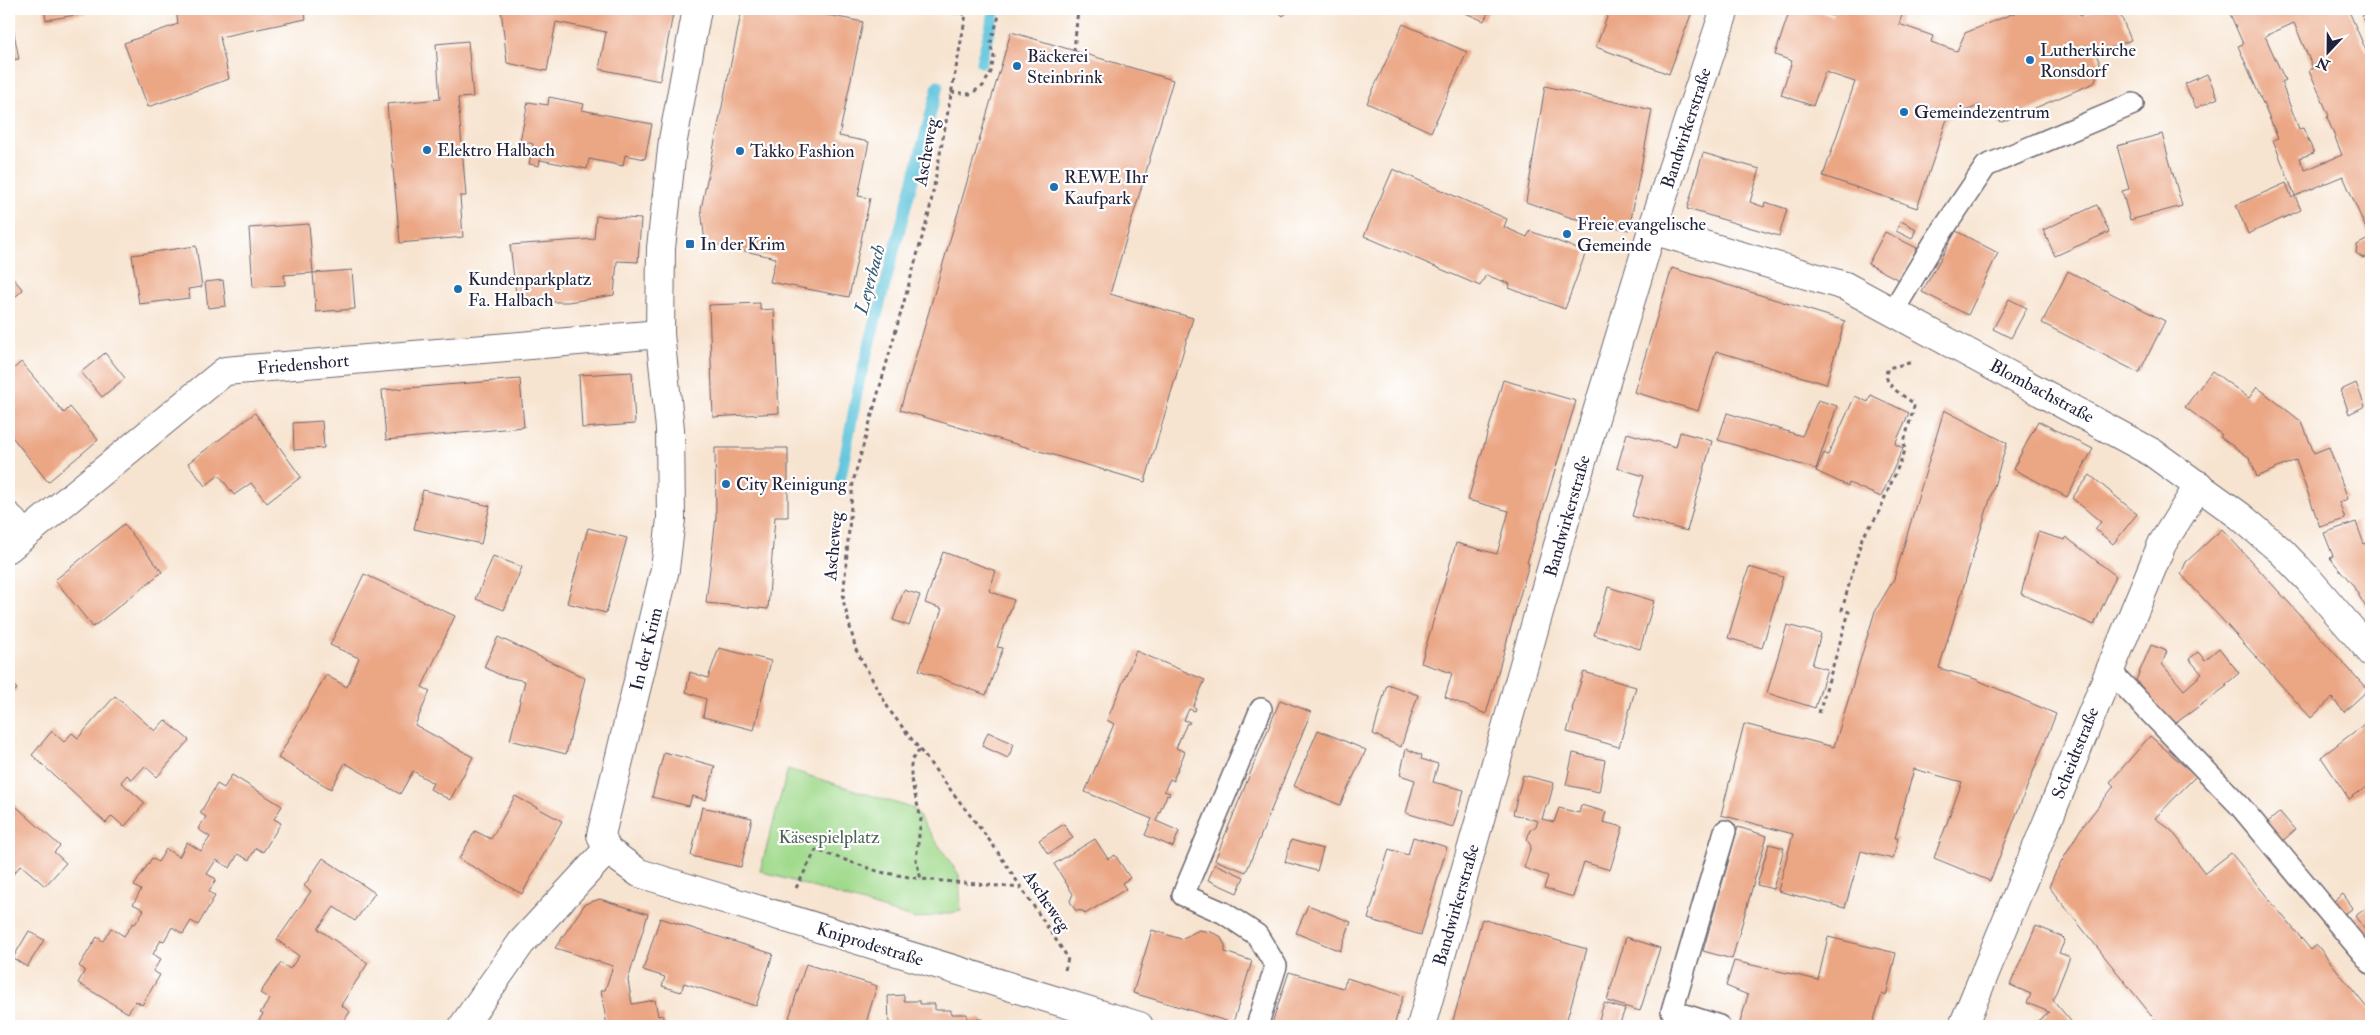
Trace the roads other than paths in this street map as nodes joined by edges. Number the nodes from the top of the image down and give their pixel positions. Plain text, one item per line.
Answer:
1 (697, 9) edge
2 (1725, 9) edge
3 (2132, 104) dead end
4 (1652, 230) junction
5 (1893, 311) junction
6 (660, 334) junction
7 (2199, 485) junction
8 (14, 533) edge
9 (2371, 652) edge
10 (2109, 670) junction
11 (1261, 709) dead end
12 (1725, 831) dead end
13 (607, 850) junction
14 (2371, 963) edge
15 (463, 1026) edge
16 (1139, 1026) edge
17 (1257, 1026) edge
18 (1421, 1026) edge
19 (1719, 1026) edge
20 (1963, 1026) edge

1 - 6 street, In der Krim
2 - 4 street, Bandwirkerstraße
3 - 5 lane
4 - 5 street, Blombachstraße
4 - 18 street, Bandwirkerstraße
5 - 7 street, Blombachstraße
6 - 8 street, Friedenshort
6 - 13 street, In der Krim
7 - 9 street, Blombachstraße
7 - 10 street, Scheidtstraße
10 - 14 lane
10 - 20 street, Scheidtstraße
11 - 17 lane
12 - 19 lane
13 - 15 street
13 - 16 street, Kniprodestraße

